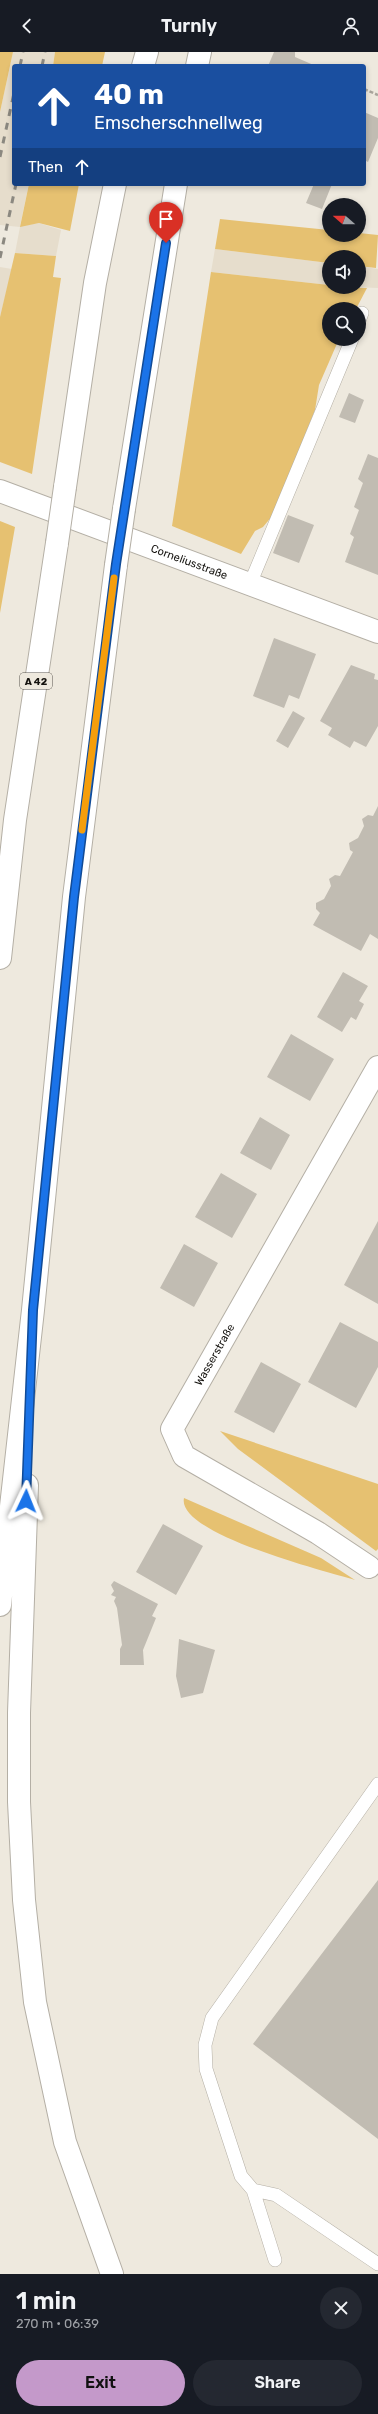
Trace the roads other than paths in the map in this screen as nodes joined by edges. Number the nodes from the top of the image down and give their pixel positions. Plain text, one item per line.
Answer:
1 (147, 52) edge
2 (200, 52) edge
3 (144, 64) edge
4 (197, 64) edge
5 (115, 186) edge
6 (176, 186) edge
7 (349, 346) edge
8 (0, 491) edge
9 (250, 584) junction
10 (378, 632) edge
11 (0, 958) edge
12 (378, 1067) edge
13 (33, 1310) junction
14 (373, 1571) edge
15 (0, 1605) edge
16 (378, 1784) edge
17 (253, 2190) junction
18 (275, 2260) dead end
19 (378, 2264) edge
20 (112, 2274) edge

1 - 3 main road
2 - 4 main road
5 - 11 main road, A 42, bridge
6 - 13 main road, bridge
7 - 9 lane
8 - 9 main road, Corneliusstraße
9 - 10 main road, Corneliusstraße
12 - 14 main road, Wasserstraße
13 - 15 main road
13 - 20 main road
16 - 17 lane
17 - 18 lane
17 - 19 lane

